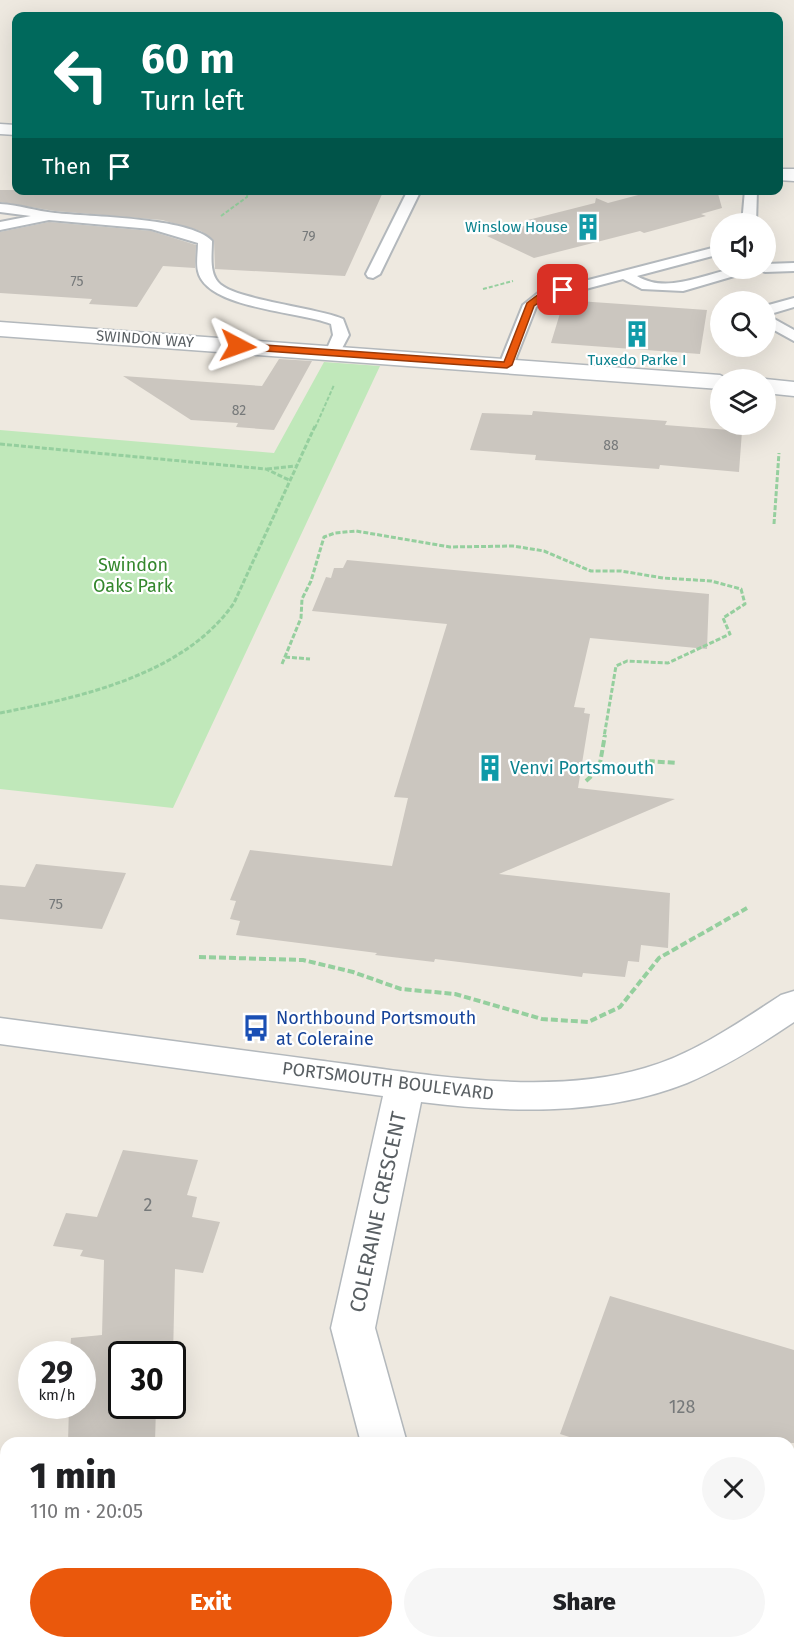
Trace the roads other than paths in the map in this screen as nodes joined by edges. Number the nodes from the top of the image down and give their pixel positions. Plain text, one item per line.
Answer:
1 (412, 195) edge
2 (751, 195) edge
3 (0, 208) edge
4 (750, 213) edge
5 (51, 216) junction
6 (0, 226) edge
7 (710, 254) edge
8 (794, 267) edge
9 (776, 268) edge
10 (373, 274) dead end
11 (624, 274) junction
12 (712, 279) edge
13 (794, 302) edge
14 (776, 308) edge
15 (776, 325) edge
16 (0, 329) edge
17 (794, 336) edge
18 (341, 353) junction
19 (507, 365) junction
20 (710, 381) edge
21 (776, 387) edge
22 (794, 389) edge
23 (794, 1004) edge
24 (0, 1031) edge
25 (405, 1086) junction
26 (382, 1437) edge

1 - 10 lane
2 - 4 lane
3 - 5 lane
5 - 6 lane
5 - 18 lane
7 - 11 lane
8 - 9 lane
11 - 12 lane
11 - 19 lane
13 - 14 lane
15 - 17 lane
16 - 18 street, SWINDON WAY
18 - 19 street, SWINDON WAY
19 - 20 street, SWINDON WAY
21 - 22 street
23 - 25 street, PORTSMOUTH BOULEVARD
24 - 25 street, PORTSMOUTH BOULEVARD
25 - 26 street, COLERAINE CRESCENT

